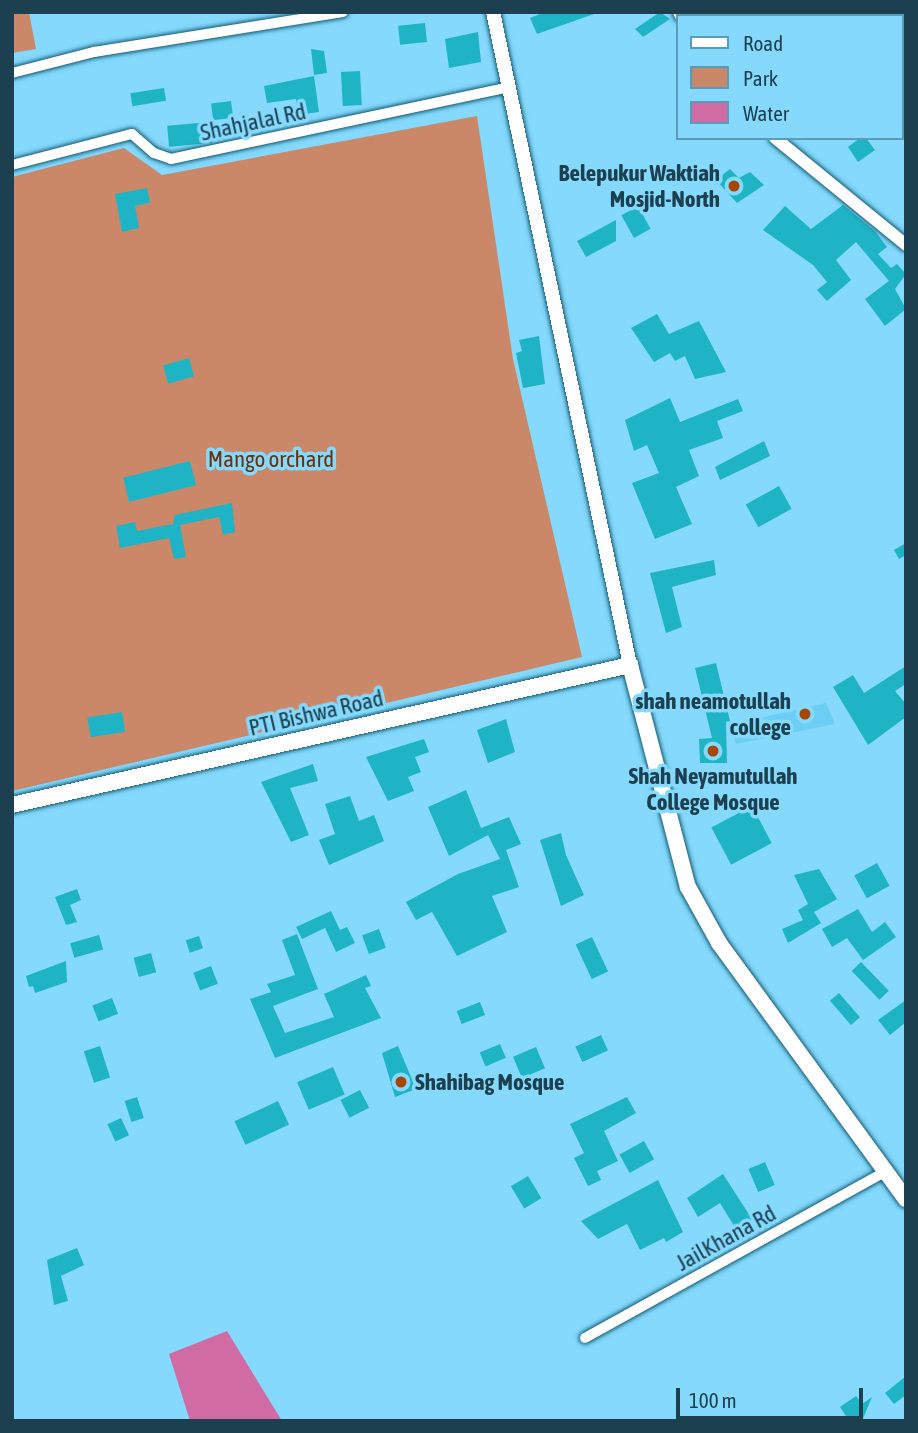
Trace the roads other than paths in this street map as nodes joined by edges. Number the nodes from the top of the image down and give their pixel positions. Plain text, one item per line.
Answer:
1 (343, 12) edge
2 (493, 12) edge
3 (12, 73) edge
4 (510, 87) junction
5 (777, 140) edge
6 (12, 165) edge
7 (906, 245) edge
8 (631, 665) junction
9 (12, 805) edge
10 (885, 1172) junction
11 (906, 1199) edge
12 (585, 1338) dead end

1 - 3 street
2 - 4 main road
4 - 6 street, Shahjalal Rd
4 - 8 main road
5 - 7 street
8 - 9 highway, PTI Bishwa Road
8 - 10 highway
10 - 11 highway
10 - 12 street, JailKhana Rd

